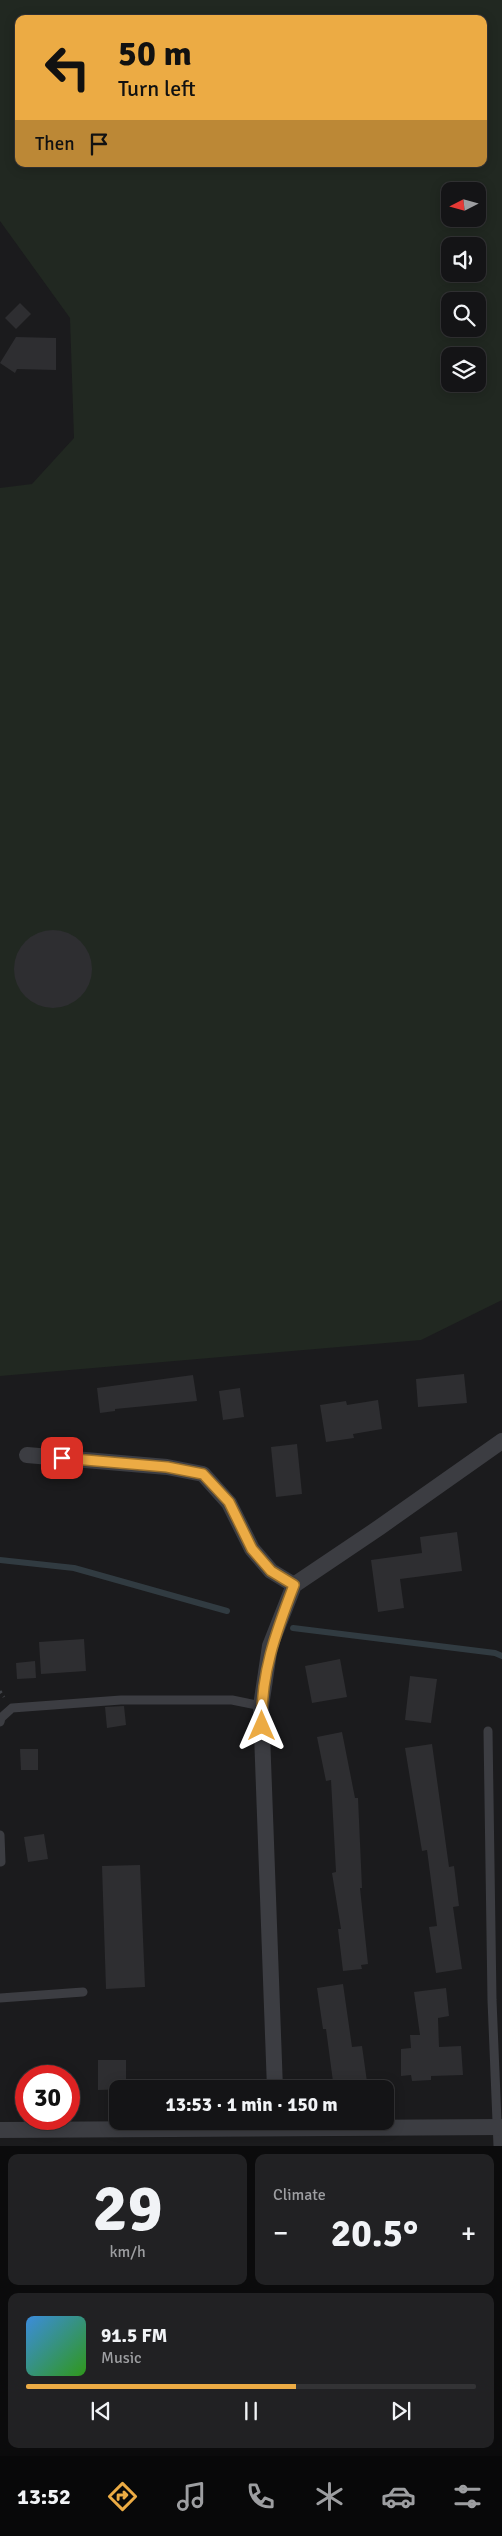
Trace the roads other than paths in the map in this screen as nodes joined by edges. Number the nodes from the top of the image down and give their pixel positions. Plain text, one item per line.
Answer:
1 (502, 1440) edge
2 (27, 1455) dead end
3 (294, 1585) junction
4 (261, 1706) junction
5 (0, 1722) edge
6 (488, 1731) dead end
7 (0, 1835) edge
8 (1, 1862) edge
9 (83, 1992) dead end
10 (0, 1998) edge
11 (275, 2080) edge
12 (0, 2124) edge
13 (394, 2126) edge
14 (500, 2127) edge
15 (109, 2128) edge
16 (0, 2130) edge
17 (498, 2146) edge

1 - 3 street
2 - 3 street
3 - 4 street
4 - 5 lane
4 - 11 street
6 - 14 lane
7 - 8 lane
9 - 10 lane
12 - 16 lane
13 - 14 street
14 - 17 lane
15 - 16 street

